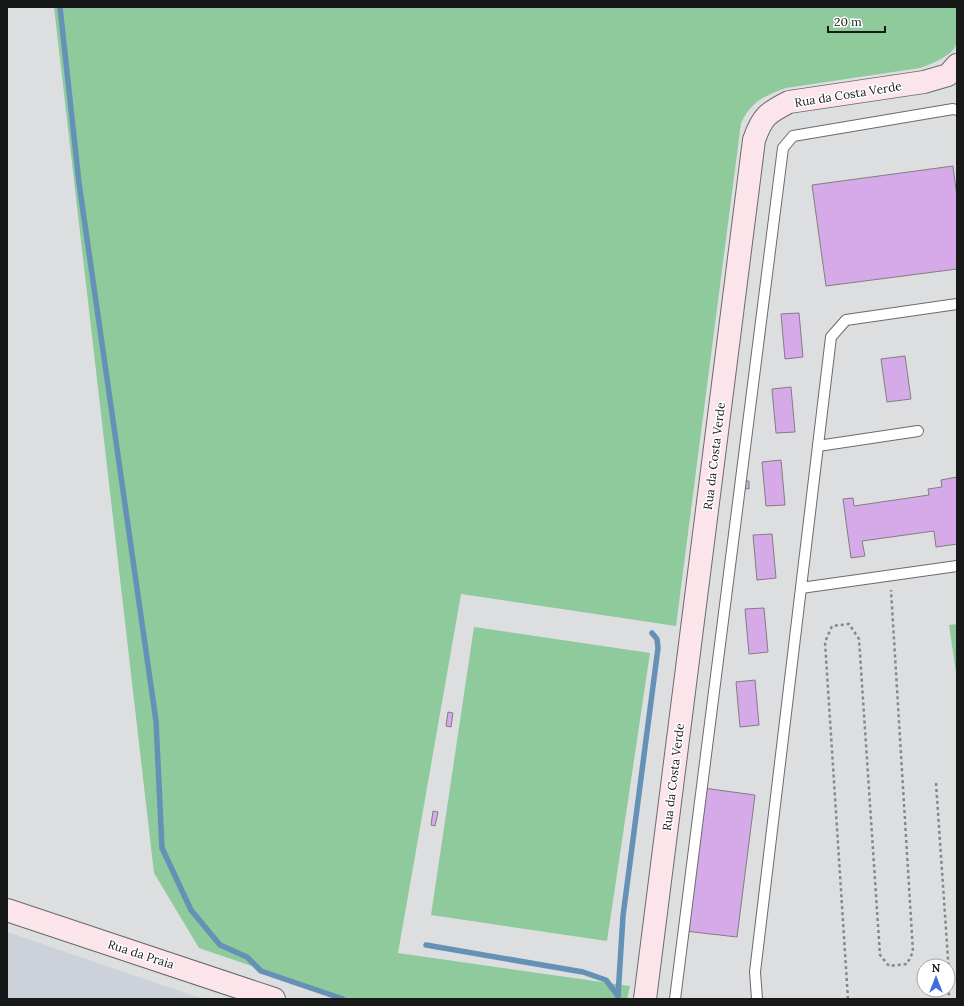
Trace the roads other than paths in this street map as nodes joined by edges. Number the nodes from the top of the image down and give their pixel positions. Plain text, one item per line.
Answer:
1 (957, 65) edge
2 (957, 110) edge
3 (957, 304) edge
4 (918, 431) dead end
5 (818, 446) junction
6 (957, 566) edge
7 (801, 588) junction
8 (7, 910) edge
9 (274, 999) edge
10 (645, 999) edge
11 (675, 999) edge
12 (757, 999) edge

1 - 10 street, Rua da Costa Verde
2 - 11 lane
3 - 5 lane
4 - 5 lane
5 - 7 lane
6 - 7 lane
7 - 12 lane
8 - 9 street, Rua da Praia

